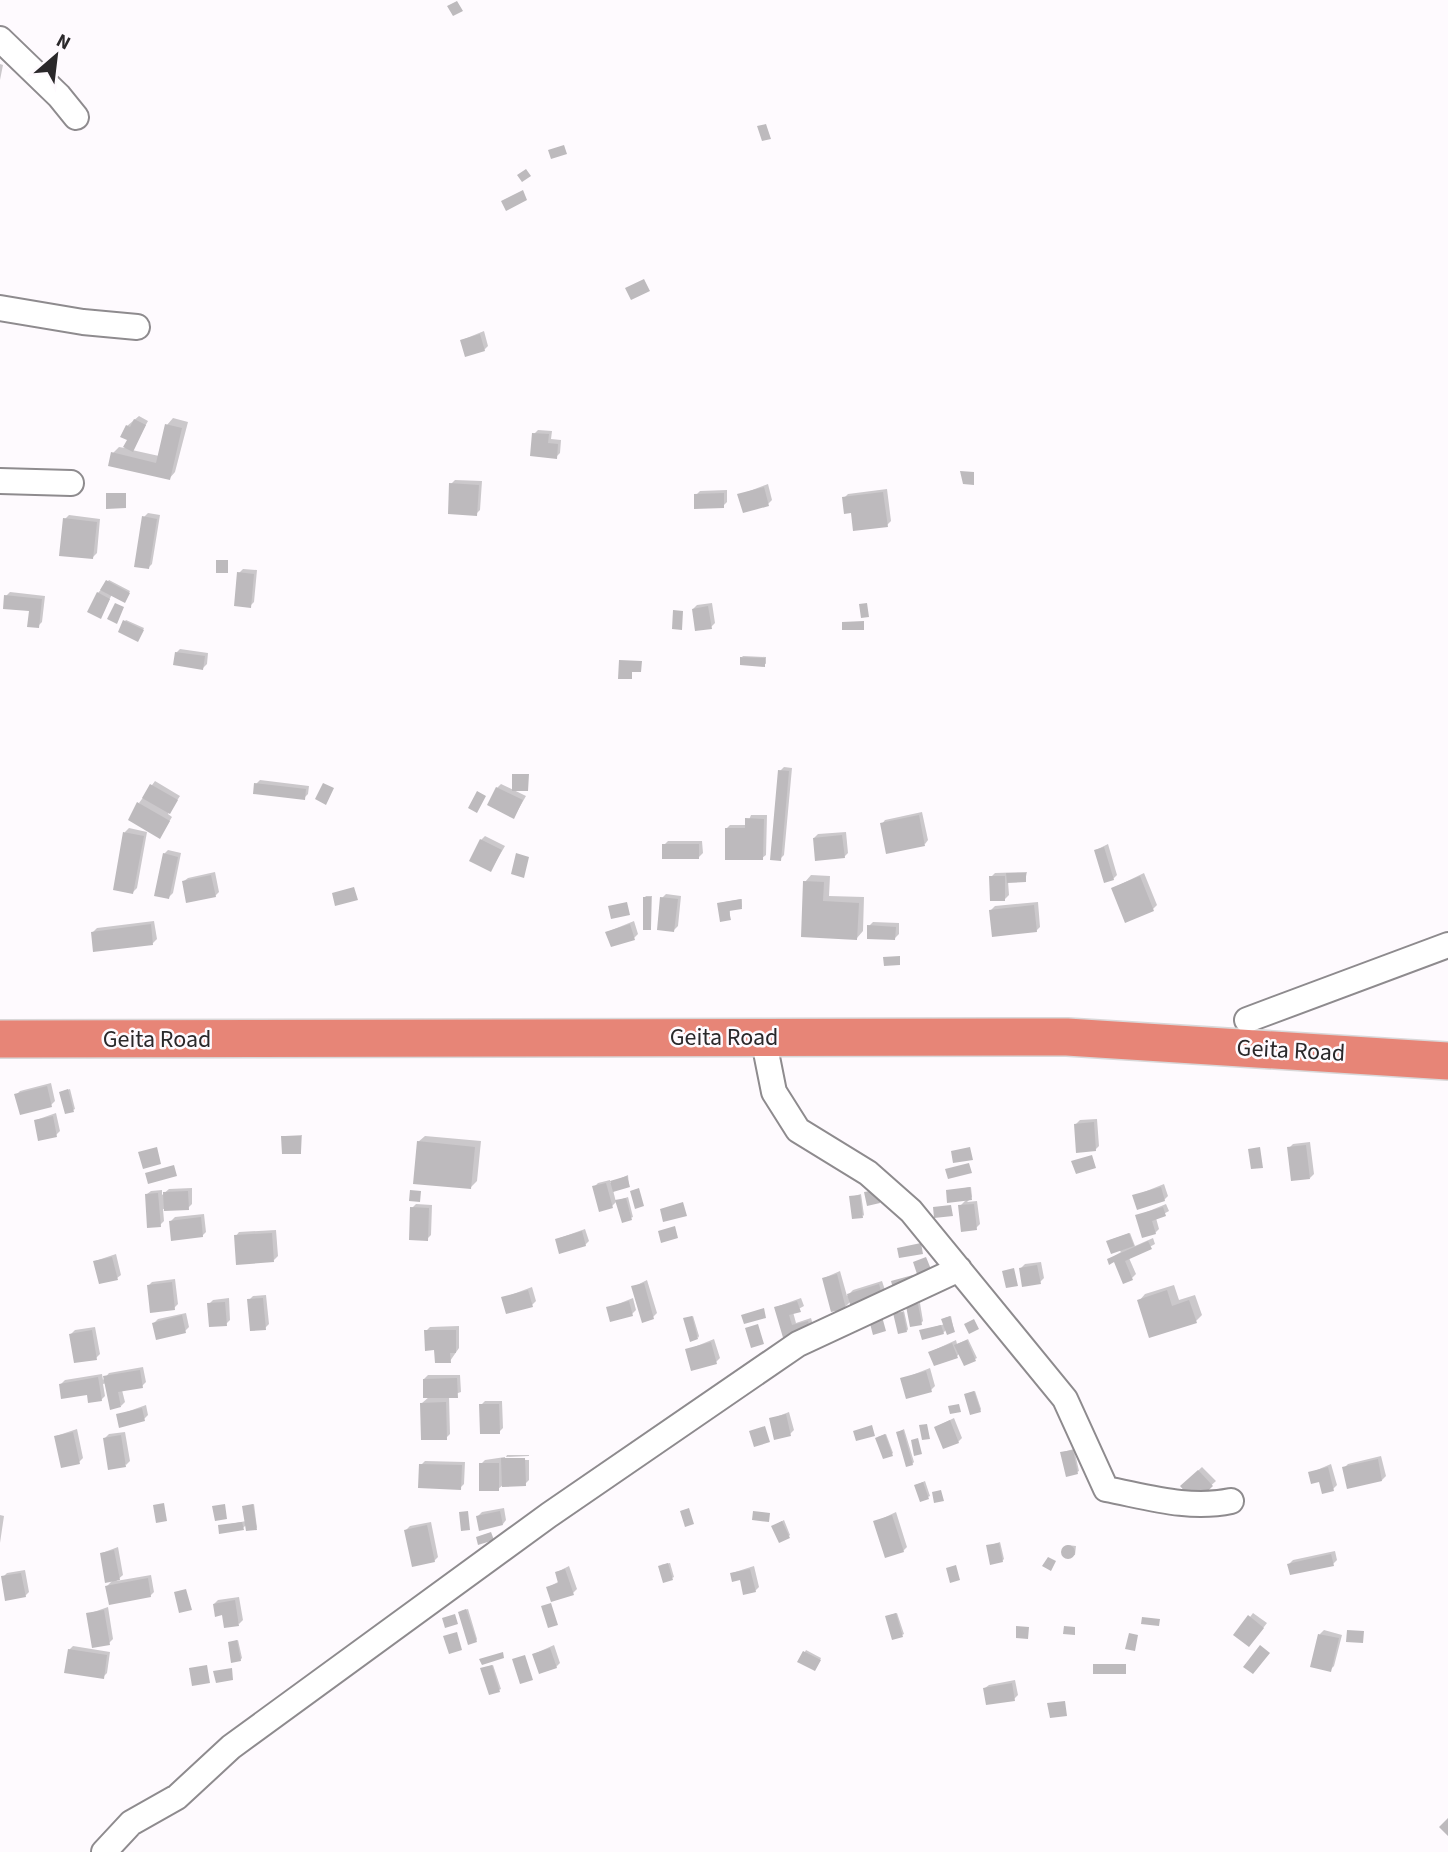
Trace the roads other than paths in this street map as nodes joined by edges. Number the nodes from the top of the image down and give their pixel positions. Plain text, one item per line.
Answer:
1 (0, 39) edge
2 (76, 117) dead end
3 (0, 308) edge
4 (137, 327) dead end
5 (0, 481) edge
6 (71, 483) dead end
7 (1448, 945) edge
8 (1247, 1020) dead end
9 (763, 1037) junction
10 (0, 1040) edge
11 (1448, 1061) edge
12 (960, 1269) junction
13 (1231, 1501) dead end
14 (104, 1852) edge

1 - 2 street
3 - 4 street
5 - 6 street
7 - 8 street
9 - 10 highway, Geita Road
9 - 11 highway, Geita Road
9 - 12 street
12 - 13 street
12 - 14 street

